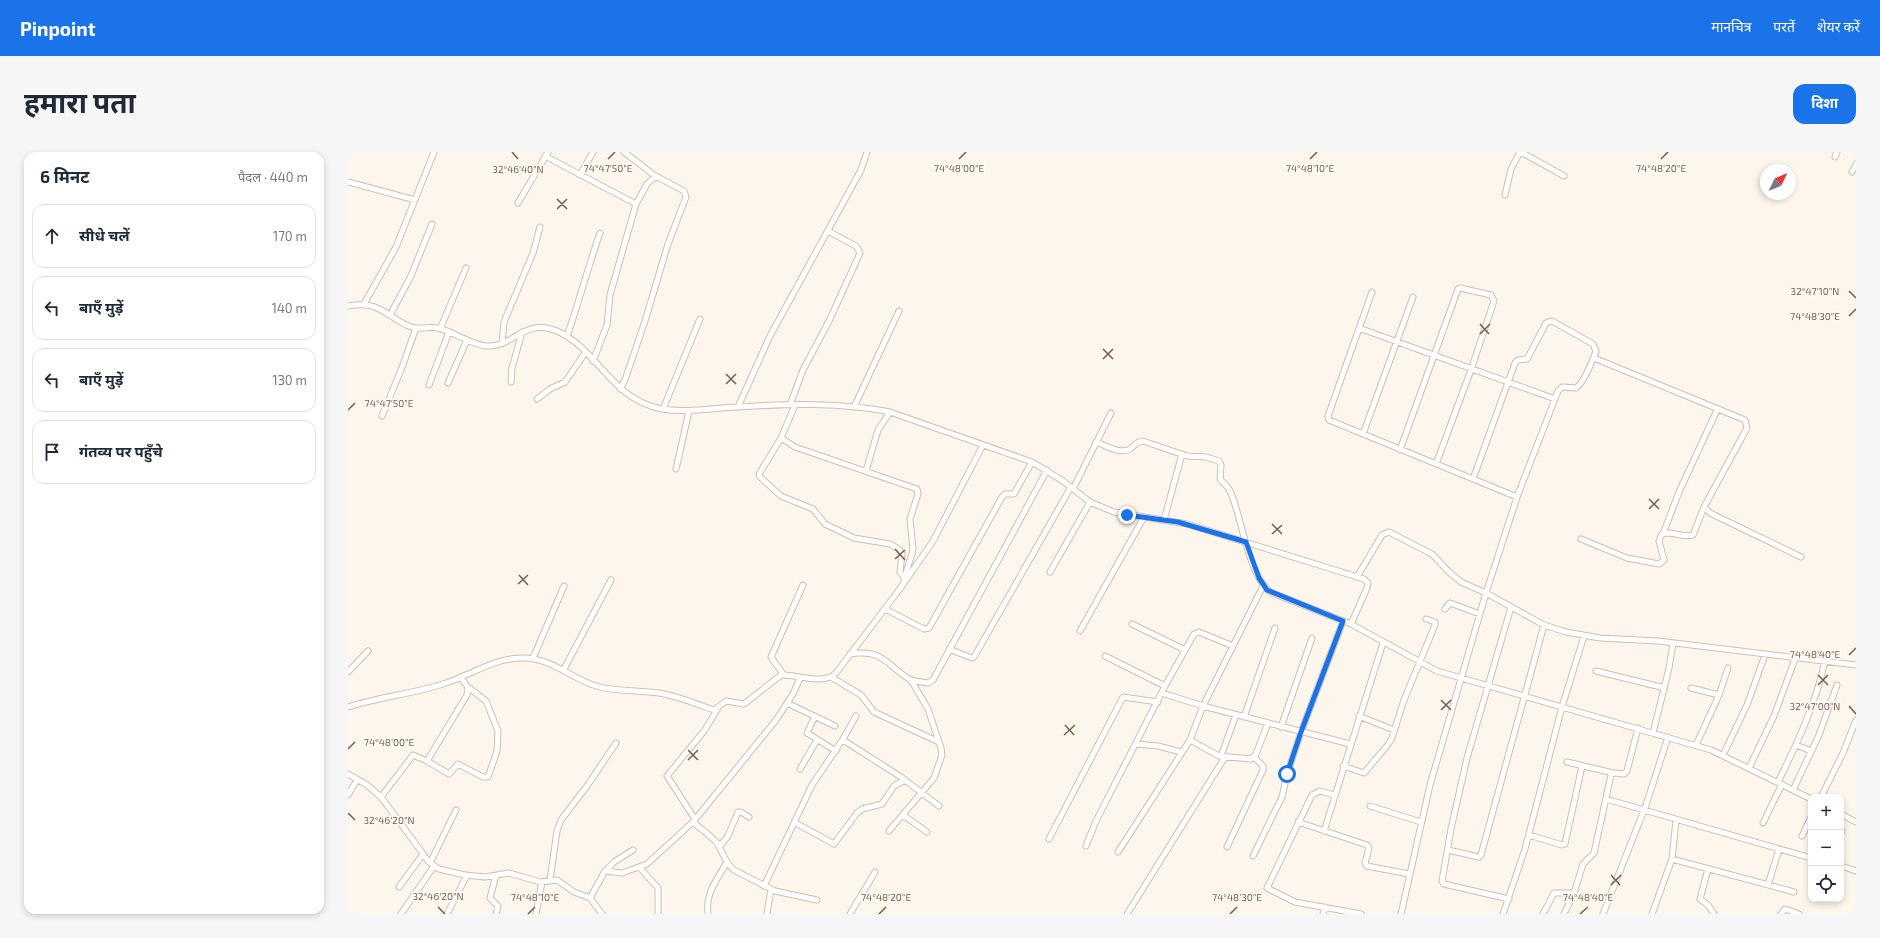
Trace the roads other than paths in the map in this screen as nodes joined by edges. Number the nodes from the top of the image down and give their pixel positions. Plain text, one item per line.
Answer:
1 (434, 152) edge
2 (593, 152) edge
3 (624, 152) edge
4 (868, 152) edge
5 (1520, 152) edge
6 (547, 154) edge
7 (1856, 164) edge
8 (1852, 172) dead end
9 (580, 175) junction
10 (656, 176) junction
11 (1564, 176) dead end
12 (348, 182) edge
13 (1505, 195) dead end
14 (415, 200) junction
15 (518, 203) dead end
16 (636, 204) junction
17 (432, 224) dead end
18 (540, 227) dead end
19 (828, 231) junction
20 (600, 233) dead end
21 (466, 268) dead end
22 (1372, 292) dead end
23 (1413, 297) dead end
24 (364, 304) junction
25 (348, 306) edge
26 (899, 311) dead end
27 (390, 315) junction
28 (700, 319) dead end
29 (416, 328) junction
30 (440, 328) junction
31 (1359, 328) junction
32 (449, 332) junction
33 (522, 332) junction
34 (566, 336) junction
35 (467, 340) junction
36 (1396, 342) junction
37 (502, 343) junction
38 (585, 353) junction
39 (1434, 356) junction
40 (1594, 358) junction
41 (593, 362) junction
42 (1472, 370) junction
43 (511, 382) dead end
44 (448, 383) dead end
45 (1509, 383) junction
46 (429, 385) dead end
47 (620, 388) junction
48 (537, 399) dead end
49 (1555, 399) junction
50 (792, 405) junction
51 (738, 407) junction
52 (854, 407) junction
53 (663, 409) junction
54 (689, 410) junction
55 (1717, 410) junction
56 (890, 412) junction
57 (1111, 413) dead end
58 (382, 416) dead end
59 (1363, 434) junction
60 (781, 438) junction
61 (1096, 442) junction
62 (983, 445) junction
63 (1400, 450) junction
64 (1182, 454) junction
65 (1032, 462) junction
66 (1436, 464) junction
67 (676, 469) dead end
68 (1047, 470) junction
69 (866, 471) junction
70 (1473, 479) junction
71 (1072, 488) junction
72 (1517, 497) junction
73 (1090, 502) junction
74 (1704, 507) junction
75 (1144, 517) junction
76 (1164, 520) junction
77 (1663, 534) junction
78 (1581, 539) dead end
79 (1246, 542) junction
80 (1801, 557) dead end
81 (1050, 572) dead end
82 (1357, 577) junction
83 (905, 579) junction
84 (611, 580) dead end
85 (803, 585) dead end
86 (903, 585) junction
87 (564, 586) dead end
88 (1264, 586) junction
89 (1486, 593) junction
90 (1511, 607) junction
91 (885, 609) junction
92 (1445, 609) dead end
93 (1480, 614) junction
94 (1426, 619) dead end
95 (1343, 621) junction
96 (1132, 624) dead end
97 (1351, 624) junction
98 (1544, 625) junction
99 (1275, 628) dead end
100 (1080, 631) dead end
101 (1584, 636) junction
102 (1312, 638) dead end
103 (1383, 643) junction
104 (1673, 644) junction
105 (1233, 646) junction
106 (949, 649) junction
107 (1185, 650) junction
108 (368, 651) dead end
109 (850, 654) junction
110 (1765, 655) junction
111 (1105, 656) dead end
112 (534, 658) junction
113 (1795, 659) junction
114 (1825, 661) junction
115 (1418, 662) junction
116 (1856, 665) edge
117 (1728, 668) dead end
118 (564, 669) junction
119 (1596, 671) dead end
120 (348, 672) edge
121 (784, 674) junction
122 (460, 677) junction
123 (831, 677) junction
124 (800, 678) junction
125 (1461, 679) junction
126 (911, 680) junction
127 (1837, 685) dead end
128 (1165, 686) junction
129 (1487, 686) junction
130 (468, 687) junction
131 (1665, 688) junction
132 (1691, 688) dead end
133 (1162, 693) junction
134 (1719, 695) junction
135 (1524, 697) junction
136 (1158, 702) junction
137 (787, 703) junction
138 (1203, 706) junction
139 (348, 707) edge
140 (1562, 707) junction
141 (717, 710) junction
142 (1236, 715) junction
143 (814, 716) junction
144 (856, 716) dead end
145 (1358, 716) junction
146 (1244, 717) junction
147 (1856, 720) edge
148 (1268, 723) junction
149 (835, 726) dead end
150 (1281, 727) junction
151 (1638, 728) junction
152 (1394, 730) junction
153 (1301, 732) junction
154 (1653, 733) junction
155 (1668, 737) junction
156 (817, 740) junction
157 (842, 740) junction
158 (1190, 740) junction
159 (939, 742) junction
160 (616, 743) dead end
161 (1136, 744) junction
162 (1350, 744) junction
163 (1696, 745) junction
164 (1796, 745) junction
165 (836, 751) junction
166 (1811, 751) junction
167 (1182, 752) junction
168 (1723, 755) junction
169 (1223, 756) junction
170 (1254, 757) junction
171 (427, 760) junction
172 (1567, 762) dead end
173 (1343, 766) junction
174 (1582, 766) junction
175 (1748, 768) junction
176 (800, 769) dead end
177 (1613, 773) junction
178 (348, 774) edge
179 (358, 780) junction
180 (905, 780) junction
181 (1780, 783) junction
182 (1793, 790) junction
183 (922, 793) junction
184 (1822, 794) edge
185 (348, 795) edge
186 (1334, 795) junction
187 (381, 797) junction
188 (1808, 798) edge
189 (1606, 799) junction
190 (939, 806) dead end
191 (1370, 806) dead end
192 (1644, 809) junction
193 (456, 810) dead end
194 (903, 815) junction
195 (1844, 816) edge
196 (749, 817) dead end
197 (694, 820) junction
198 (1676, 820) junction
199 (794, 822) junction
200 (1298, 822) junction
201 (1421, 822) junction
202 (1856, 822) edge
203 (1763, 823) dead end
204 (1808, 823) edge
205 (889, 831) dead end
206 (1324, 831) junction
207 (927, 832) dead end
208 (1529, 835) junction
209 (1802, 836) dead end
210 (1049, 839) dead end
211 (1086, 846) dead end
212 (719, 847) junction
213 (1227, 847) dead end
214 (1779, 849) junction
215 (633, 850) dead end
216 (1448, 850) junction
217 (1118, 852) dead end
218 (423, 854) junction
219 (1252, 856) dead end
220 (1808, 857) edge
221 (1672, 859) junction
222 (727, 862) junction
223 (432, 864) junction
224 (1844, 867) edge
225 (640, 868) junction
226 (1708, 869) junction
227 (606, 871) junction
228 (1856, 871) edge
229 (875, 872) dead end
230 (1409, 874) junction
231 (467, 875) junction
232 (496, 875) junction
233 (550, 880) junction
234 (542, 882) junction
235 (1768, 885) junction
236 (764, 886) junction
237 (399, 887) dead end
238 (771, 889) junction
239 (1794, 892) dead end
240 (1574, 893) junction
241 (590, 898) junction
242 (1509, 899) junction
243 (817, 900) dead end
244 (1325, 906) junction
245 (401, 914) edge
246 (447, 914) edge
247 (496, 914) edge
248 (536, 914) edge
249 (602, 914) edge
250 (658, 914) edge
251 (708, 914) edge
252 (767, 914) edge
253 (850, 914) edge
254 (1127, 914) edge
255 (1323, 914) edge
256 (1361, 914) edge
257 (1401, 914) edge
258 (1503, 914) edge
259 (1544, 914) edge
260 (1564, 914) edge
261 (1603, 914) edge
262 (1652, 914) edge
263 (1714, 914) edge
264 (1781, 914) edge
265 (1799, 914) edge

1 - 14 street
2 - 9 street
3 - 10 street
4 - 19 street
5 - 11 street
5 - 13 street
6 - 9 street
6 - 15 street
7 - 8 street
9 - 16 street
10 - 16 street
10 - 47 street
12 - 14 street
14 - 24 street
16 - 41 street
17 - 27 street
18 - 37 street
19 - 50 street
19 - 51 street
20 - 34 street
21 - 30 street
22 - 31 street
23 - 36 street
24 - 25 street
24 - 27 street
26 - 52 street
27 - 29 street
28 - 53 street
29 - 30 street
29 - 58 street
30 - 32 street
31 - 36 street
31 - 59 street
32 - 35 street
32 - 46 street
33 - 34 street
33 - 37 street
33 - 43 street
34 - 38 street
35 - 37 street
35 - 44 street
36 - 39 street
36 - 59 street
38 - 41 street
38 - 48 street
39 - 42 street
39 - 42 street
39 - 63 street
40 - 45 street
40 - 49 street
40 - 55 street
41 - 47 street
42 - 45 street
42 - 66 street
45 - 49 street
45 - 70 street
47 - 53 street
49 - 72 street
50 - 51 street
50 - 52 street
50 - 60 street
51 - 54 street
52 - 56 street
53 - 54 street
54 - 67 street
55 - 74 street
55 - 77 street
56 - 62 street
56 - 69 street
57 - 61 street
59 - 63 street
60 - 69 street
60 - 83 street
61 - 64 street
61 - 71 street
62 - 65 street
62 - 86 street
63 - 66 street
64 - 76 street
64 - 79 street
65 - 68 street
65 - 91 street
66 - 70 street
68 - 71 street
68 - 106 street
69 - 83 street
70 - 72 street
71 - 73 street
71 - 106 street
72 - 89 street
73 - 75 street
73 - 81 street
74 - 77 street
74 - 80 street
75 - 76 street
75 - 100 street
76 - 79 street
77 - 78 street
79 - 82 street
79 - 88 street
82 - 89 street
82 - 97 street
83 - 86 street
84 - 118 street
85 - 121 street
86 - 91 street
87 - 112 street
88 - 95 street
88 - 105 street
89 - 90 street
89 - 93 street
90 - 98 street
90 - 129 street
91 - 109 street
92 - 93 street
93 - 125 street
94 - 115 street
95 - 97 street
95 - 153 street
96 - 107 street
97 - 103 street
98 - 101 street
98 - 135 street
99 - 146 street
101 - 104 street
101 - 140 street
102 - 150 street
103 - 115 street
103 - 145 street
104 - 110 street
104 - 131 street
105 - 107 street
105 - 138 street
106 - 126 street
107 - 128 street
108 - 120 street
109 - 123 street
109 - 126 street
110 - 113 street
110 - 168 street
111 - 128 street
112 - 118 street
112 - 122 street
113 - 114 street
113 - 175 street
114 - 116 street
114 - 164 street
115 - 125 street
115 - 152 street
117 - 134 street
118 - 141 street
119 - 131 street
121 - 124 street
121 - 141 street
122 - 130 street
122 - 139 street
123 - 124 street
123 - 159 street
124 - 137 street
125 - 129 street
125 - 201 street
126 - 159 street
127 - 166 street
128 - 133 street
129 - 135 street
129 - 216 street
130 - 171 street
130 - 171 street
131 - 154 street
132 - 134 street
133 - 136 street
133 - 138 street
134 - 163 street
135 - 140 street
135 - 216 street
136 - 161 street
136 - 210 street
137 - 143 street
137 - 197 street
138 - 142 street
138 - 158 street
140 - 151 street
140 - 208 street
141 - 197 street
142 - 146 street
142 - 169 street
143 - 149 street
143 - 156 street
144 - 157 street
145 - 152 street
145 - 162 street
146 - 148 street
147 - 184 street
148 - 150 street
148 - 170 street
150 - 153 street
151 - 154 street
151 - 177 street
152 - 173 street
153 - 162 street
153 - 219 street
154 - 155 street
155 - 163 street
155 - 192 street
156 - 165 street
156 - 176 street
157 - 165 street
157 - 180 street
158 - 167 street
158 - 169 street
159 - 183 street
160 - 233 street
161 - 167 street
161 - 211 street
162 - 173 street
163 - 168 street
164 - 166 street
164 - 181 street
165 - 199 street
166 - 182 street
167 - 217 street
168 - 175 street
169 - 170 street
169 - 254 street
170 - 213 street
171 - 187 street
172 - 174 street
173 - 186 street
174 - 177 street
174 - 208 street
175 - 181 street
177 - 189 street
178 - 179 street
179 - 185 street
179 - 187 street
180 - 183 street
180 - 199 street
181 - 182 street
181 - 203 street
182 - 188 street
183 - 190 street
183 - 194 street
186 - 200 street
186 - 206 street
187 - 218 street
189 - 192 street
189 - 240 street
191 - 201 street
192 - 198 street
192 - 261 street
193 - 223 street
194 - 205 street
194 - 207 street
195 - 202 street
196 - 212 street
197 - 212 street
197 - 225 street
198 - 214 street
198 - 221 street
199 - 236 street
200 - 206 street
200 - 244 street
201 - 230 street
204 - 209 street
206 - 230 street
208 - 242 street
212 - 222 street
214 - 220 street
214 - 235 street
215 - 227 street
216 - 242 street
218 - 223 street
218 - 237 street
221 - 226 street
221 - 262 street
222 - 236 street
222 - 251 street
223 - 231 street
223 - 245 street
224 - 228 street
225 - 227 street
225 - 250 street
226 - 235 street
226 - 263 street
227 - 241 street
229 - 253 street
230 - 257 street
231 - 232 street
231 - 246 street
232 - 234 street
232 - 247 street
233 - 234 street
233 - 241 street
234 - 248 street
235 - 239 street
236 - 238 street
238 - 243 street
238 - 252 street
240 - 259 street
240 - 260 street
241 - 249 street
242 - 258 street
244 - 255 street
244 - 256 street
264 - 265 street

